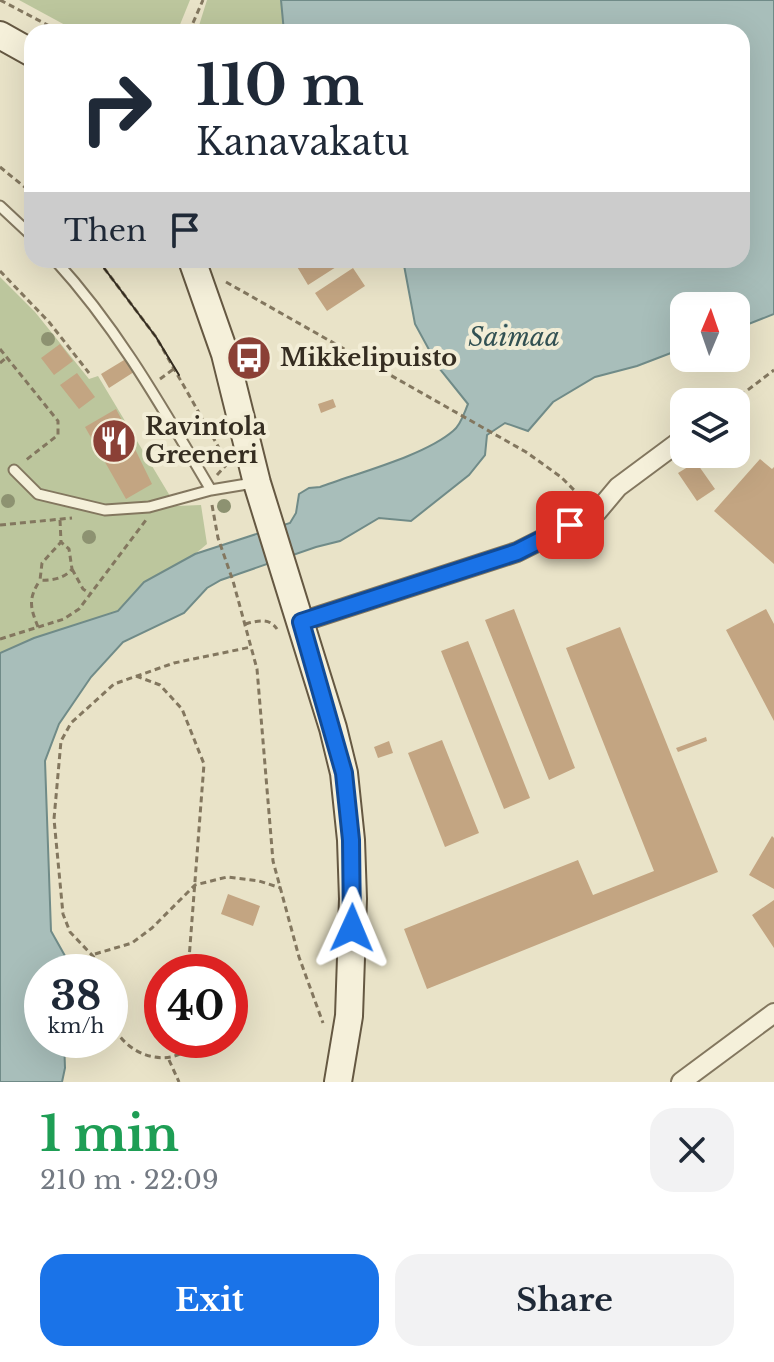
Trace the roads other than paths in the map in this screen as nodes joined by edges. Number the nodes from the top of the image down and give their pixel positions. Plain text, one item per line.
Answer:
1 (0, 35) edge
2 (24, 48) edge
3 (0, 206) edge
4 (24, 228) edge
5 (62, 268) edge
6 (195, 268) edge
7 (670, 448) edge
8 (14, 470) road end
9 (257, 483) junction
10 (211, 490) junction
11 (290, 628) junction
12 (774, 1013) edge
13 (338, 1082) edge
14 (681, 1082) edge

1 - 2 street
3 - 4 lane
5 - 10 lane
6 - 9 street
7 - 11 street
8 - 10 lane
9 - 10 lane
9 - 11 street
11 - 13 street
12 - 14 street

